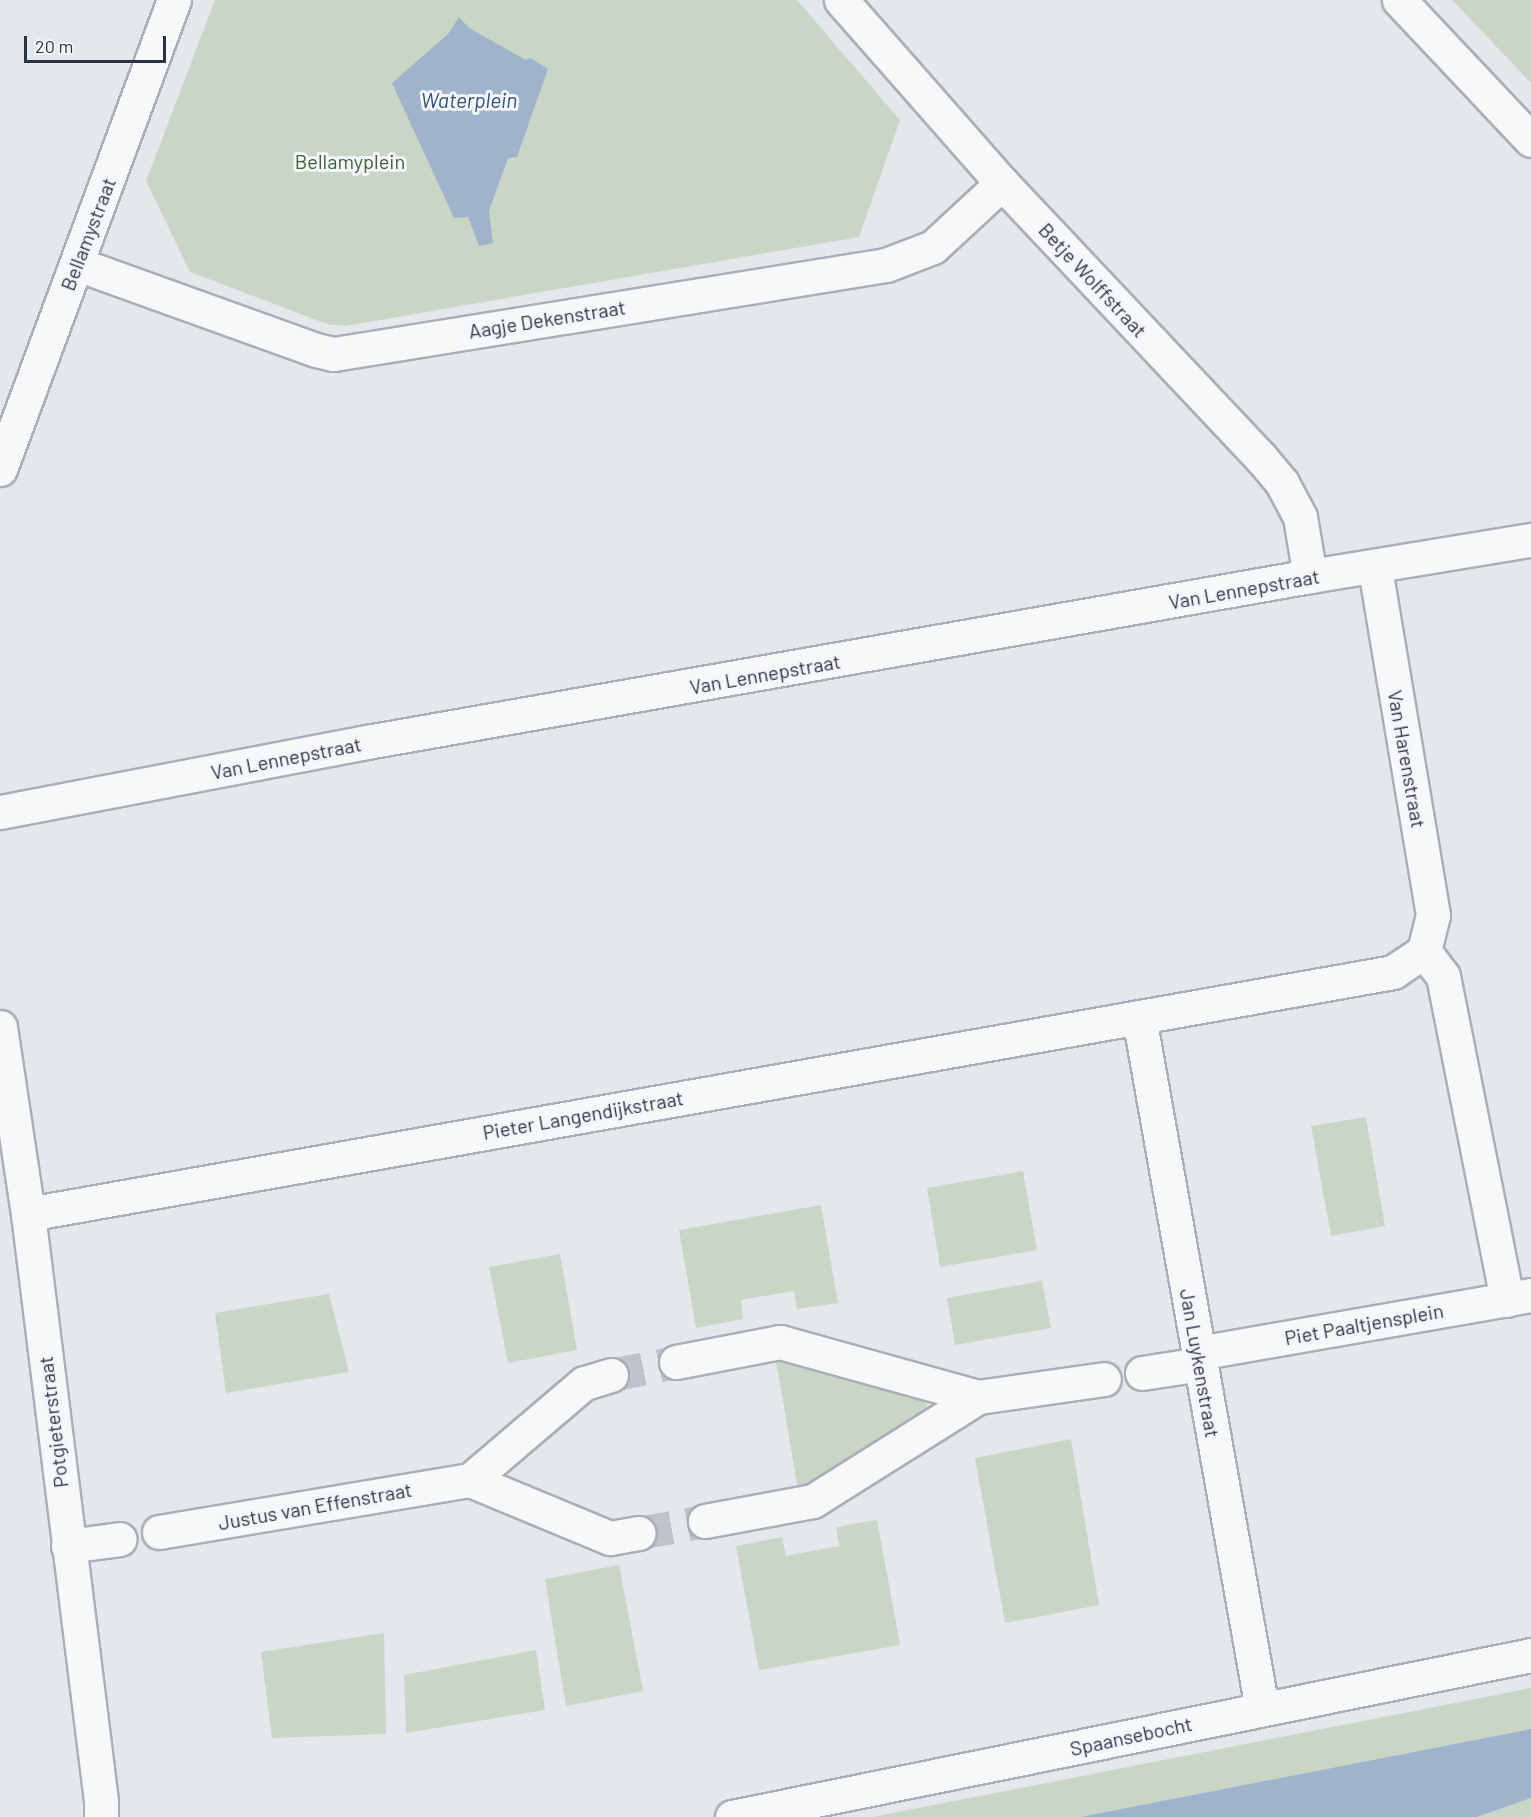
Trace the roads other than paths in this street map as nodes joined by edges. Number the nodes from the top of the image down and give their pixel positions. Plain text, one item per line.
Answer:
1 (174, 0) edge
2 (841, 0) edge
3 (1399, 0) edge
4 (1531, 140) edge
5 (1002, 183) junction
6 (77, 264) junction
7 (0, 469) edge
8 (1531, 540) edge
9 (1375, 567) junction
10 (1310, 576) junction
11 (0, 812) edge
12 (1424, 951) junction
13 (1139, 1017) junction
14 (0, 1027) edge
15 (28, 1214) junction
16 (1519, 1297) edge
17 (1199, 1359) junction
18 (676, 1362) tunnel mouth
19 (1142, 1373) dead end
20 (611, 1375) tunnel mouth
21 (1104, 1379) dead end
22 (978, 1397) junction
23 (470, 1479) junction
24 (705, 1521) tunnel mouth
25 (159, 1532) dead end
26 (639, 1533) tunnel mouth
27 (120, 1539) dead end
28 (68, 1546) junction
29 (1531, 1655) edge
30 (1262, 1709) junction
31 (101, 1817) edge
32 (732, 1817) edge

1 - 6 street, Bellamystraat
2 - 5 street, Betje Wolffstraat
3 - 4 street
5 - 6 street, Aagje Dekenstraat
5 - 10 street, Betje Wolffstraat
6 - 7 street, Bellamystraat
8 - 9 street, Van Lennepstraat
9 - 10 street, Van Lennepstraat
9 - 12 street, Van Harenstraat
10 - 11 street, Van Lennepstraat
12 - 13 street
12 - 16 street
13 - 15 street, Pieter Langendijkstraat
13 - 17 street, Jan Luykenstraat
14 - 15 street, Potgieterstraat
15 - 28 street, Potgieterstraat
16 - 17 street, Piet Paaltjensplein
17 - 19 street
17 - 30 street, Jan Luykenstraat
18 - 22 street
20 - 23 street
21 - 22 street
22 - 24 street
23 - 25 street, Justus van Effenstraat
23 - 26 street
27 - 28 street
28 - 31 street, Potgieterstraat
29 - 30 street, Spaansebocht
30 - 32 street, Spaansebocht

